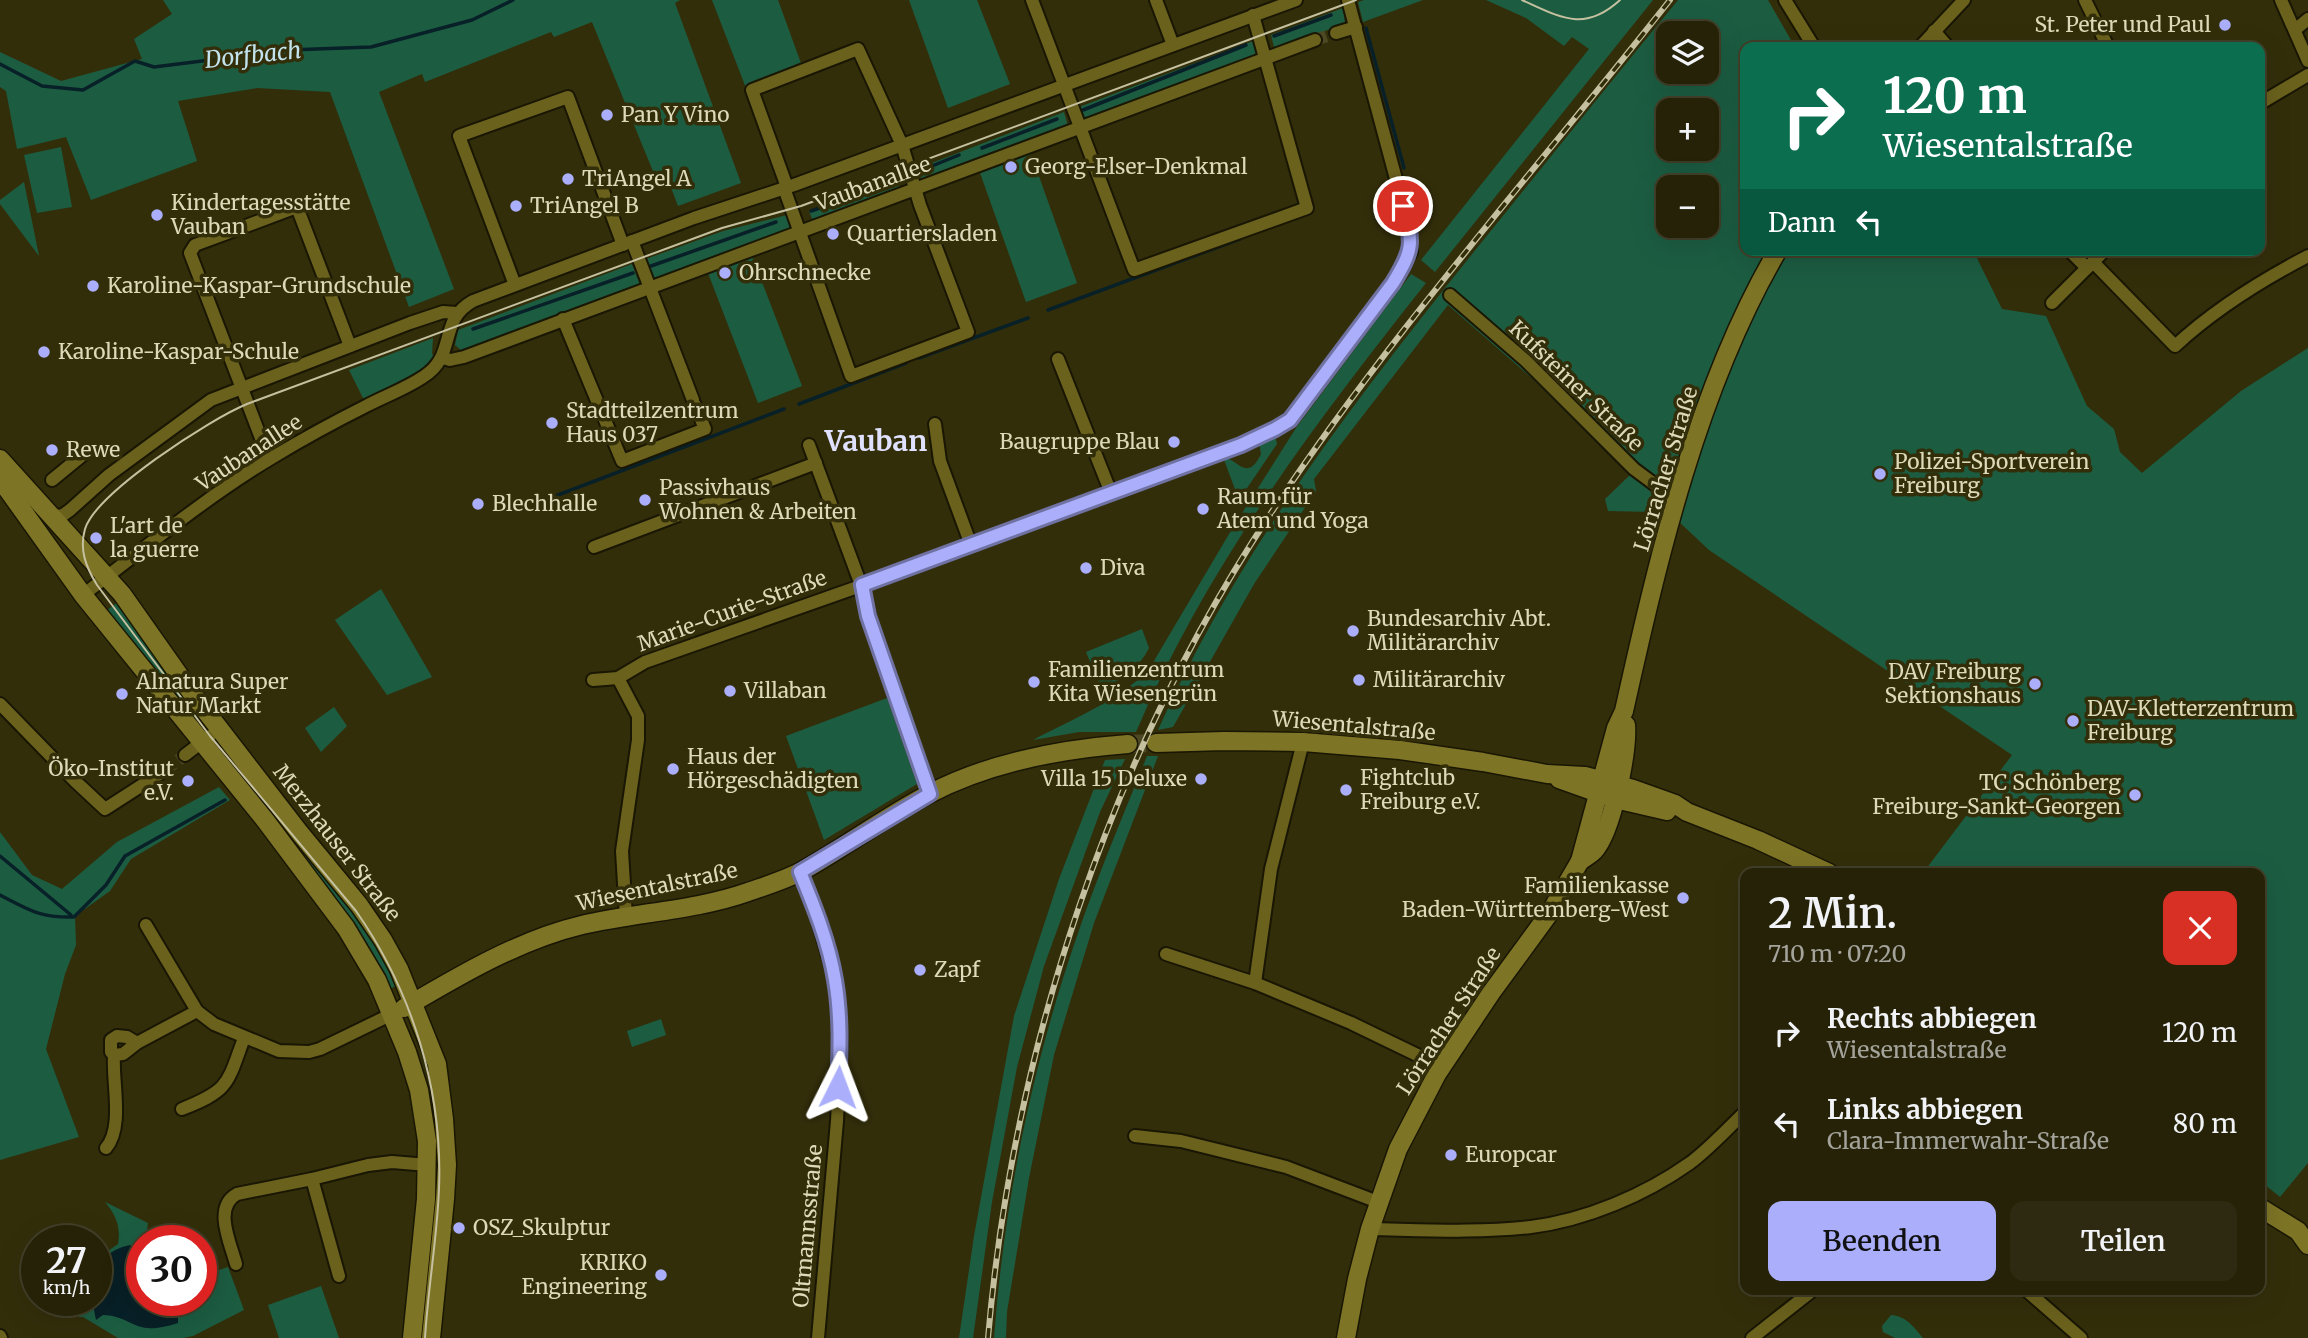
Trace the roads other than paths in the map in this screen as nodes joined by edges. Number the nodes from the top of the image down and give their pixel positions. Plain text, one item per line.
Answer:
1 (1032, 0) edge
2 (1156, 0) edge
3 (1296, 0) edge
4 (1348, 0) edge
5 (1784, 0) edge
6 (1964, 0) edge
7 (2085, 0) edge
8 (2281, 0) edge
9 (1253, 15) junction
10 (2308, 19) edge
11 (1356, 27) junction
12 (2296, 29) junction
13 (1934, 31) junction
14 (1336, 33) tunnel mouth
15 (1315, 40) tunnel mouth
16 (1811, 42) edge
17 (1924, 42) edge
18 (1944, 42) edge
19 (2106, 42) edge
20 (1173, 45) junction
21 (1266, 58) junction
22 (2308, 61) edge
23 (2308, 75) edge
24 (1063, 85) junction
25 (2265, 100) edge
26 (1079, 128) junction
27 (902, 145) junction
28 (786, 188) junction
29 (916, 189) junction
30 (799, 232) junction
31 (628, 243) junction
32 (1775, 256) edge
33 (2077, 256) edge
34 (2099, 256) edge
35 (2308, 256) edge
36 (2090, 265) junction
37 (515, 285) junction
38 (649, 288) junction
39 (1450, 295) dead end
40 (2052, 303) dead end
41 (457, 313) junction
42 (563, 319) junction
43 (350, 346) junction
44 (443, 358) junction
45 (1058, 359) dead end
46 (242, 389) junction
47 (934, 424) dead end
48 (809, 445) dead end
49 (85, 453) dead end
50 (0, 459) edge
51 (269, 459) junction
52 (816, 463) junction
53 (0, 479) edge
54 (51, 480) dead end
55 (1111, 493) junction
56 (1677, 501) junction
57 (23, 510) junction
58 (53, 517) junction
59 (971, 545) junction
60 (594, 547) dead end
61 (107, 577) junction
62 (862, 585) junction
63 (83, 595) junction
64 (618, 678) junction
65 (593, 680) dead end
66 (0, 704) edge
67 (205, 710) junction
68 (205, 740) junction
69 (1156, 743) tunnel mouth
70 (1303, 743) junction
71 (1128, 744) tunnel mouth
72 (236, 748) junction
73 (185, 755) tunnel mouth
74 (164, 771) tunnel mouth
75 (1608, 789) junction
76 (930, 794) junction
77 (1818, 868) edge
78 (800, 872) junction
79 (626, 917) junction
80 (146, 925) dead end
81 (1166, 954) dead end
82 (1255, 983) junction
83 (404, 1007) junction
84 (197, 1011) junction
85 (244, 1038) junction
86 (137, 1043) junction
87 (114, 1055) junction
88 (1441, 1067) junction
89 (182, 1109) dead end
90 (1740, 1117) edge
91 (1135, 1136) dead end
92 (106, 1148) dead end
93 (428, 1165) junction
94 (312, 1180) junction
95 (1378, 1202) junction
96 (2265, 1211) edge
97 (1370, 1229) junction
98 (2306, 1240) edge
99 (236, 1264) dead end
100 (339, 1276) dead end
101 (1807, 1295) edge
102 (2032, 1295) edge
103 (412, 1338) edge
104 (431, 1338) edge
105 (818, 1338) edge
106 (1346, 1338) edge
107 (1752, 1338) edge
108 (2081, 1338) edge

1 - 24 street
2 - 20 street
3 - 9 street, Vaubanallee
4 - 11 street, Marie-Curie-Straße
5 - 16 street
6 - 13 street
7 - 19 street
8 - 12 street
9 - 20 street, Vaubanallee
9 - 21 street
10 - 12 street
11 - 14 street
11 - 55 street, Marie-Curie-Straße
12 - 22 street
13 - 17 street
13 - 18 street
15 - 21 street, Vaubanallee
20 - 24 street, Vaubanallee
21 - 26 street, Vaubanallee
21 - 26 street
23 - 25 street
24 - 26 street
24 - 27 street, Vaubanallee
26 - 29 street, Vaubanallee
27 - 28 street, Vaubanallee
27 - 28 street
27 - 29 street
28 - 30 street
28 - 31 street, Vaubanallee
29 - 30 street, Vaubanallee
29 - 30 street
30 - 38 street, Vaubanallee
31 - 37 street, Vaubanallee
31 - 37 street
31 - 38 street
32 - 56 main road, Lörracher Straße
33 - 36 street
34 - 36 street
35 - 36 street
36 - 40 street
37 - 41 street, Vaubanallee
38 - 42 street, Vaubanallee
38 - 42 street
39 - 56 street, Kufsteiner Straße
41 - 43 street, Vaubanallee
41 - 44 street
42 - 44 street, Vaubanallee
43 - 46 street, Vaubanallee
43 - 46 street
44 - 51 street, Vaubanallee
45 - 55 street
46 - 51 street
46 - 58 street, Vaubanallee
47 - 59 street
48 - 52 street
49 - 54 street
50 - 58 main road, Merzhauser Straße
51 - 61 street, Vaubanallee
52 - 60 street
52 - 62 street
53 - 57 main road, Merzhauser Straße
55 - 59 street, Marie-Curie-Straße
56 - 75 main road, Lörracher Straße
57 - 58 main road
57 - 63 main road, Merzhauser Straße
58 - 61 main road, Merzhauser Straße
59 - 62 street, Marie-Curie-Straße
61 - 63 street, Vaubanallee
61 - 67 main road, Merzhauser Straße
62 - 64 street, Marie-Curie-Straße
62 - 76 street
63 - 68 main road, Merzhauser Straße
64 - 65 street, Marie-Curie-Straße
64 - 79 street
66 - 74 street
67 - 68 main road
67 - 72 main road, Merzhauser Straße
68 - 72 main road
68 - 73 street
68 - 83 main road, Merzhauser Straße
69 - 70 main road, Wiesentalstraße
70 - 75 main road, Wiesentalstraße
70 - 82 street
71 - 76 main road, Wiesentalstraße
72 - 83 main road, Merzhauser Straße
75 - 77 main road, Wiesentalstraße
75 - 88 main road, Lörracher Straße
76 - 78 main road, Wiesentalstraße
78 - 79 main road, Wiesentalstraße
78 - 105 street, Oltmannsstraße
79 - 83 main road, Wiesentalstraße
80 - 84 street
81 - 82 street
82 - 88 street
83 - 85 street
83 - 93 main road, Merzhauser Straße
83 - 104 main road, Merzhauser Straße
84 - 85 street
84 - 86 street
85 - 89 street
86 - 87 street
86 - 87 street
87 - 92 street
88 - 95 main road, Lörracher Straße
90 - 97 street
91 - 95 street
93 - 94 street
93 - 103 main road, Merzhauser Straße
94 - 99 street
94 - 100 street
95 - 97 main road, Lörracher Straße
96 - 98 main road
97 - 106 main road, Lörracher Straße
101 - 107 street
102 - 108 street

